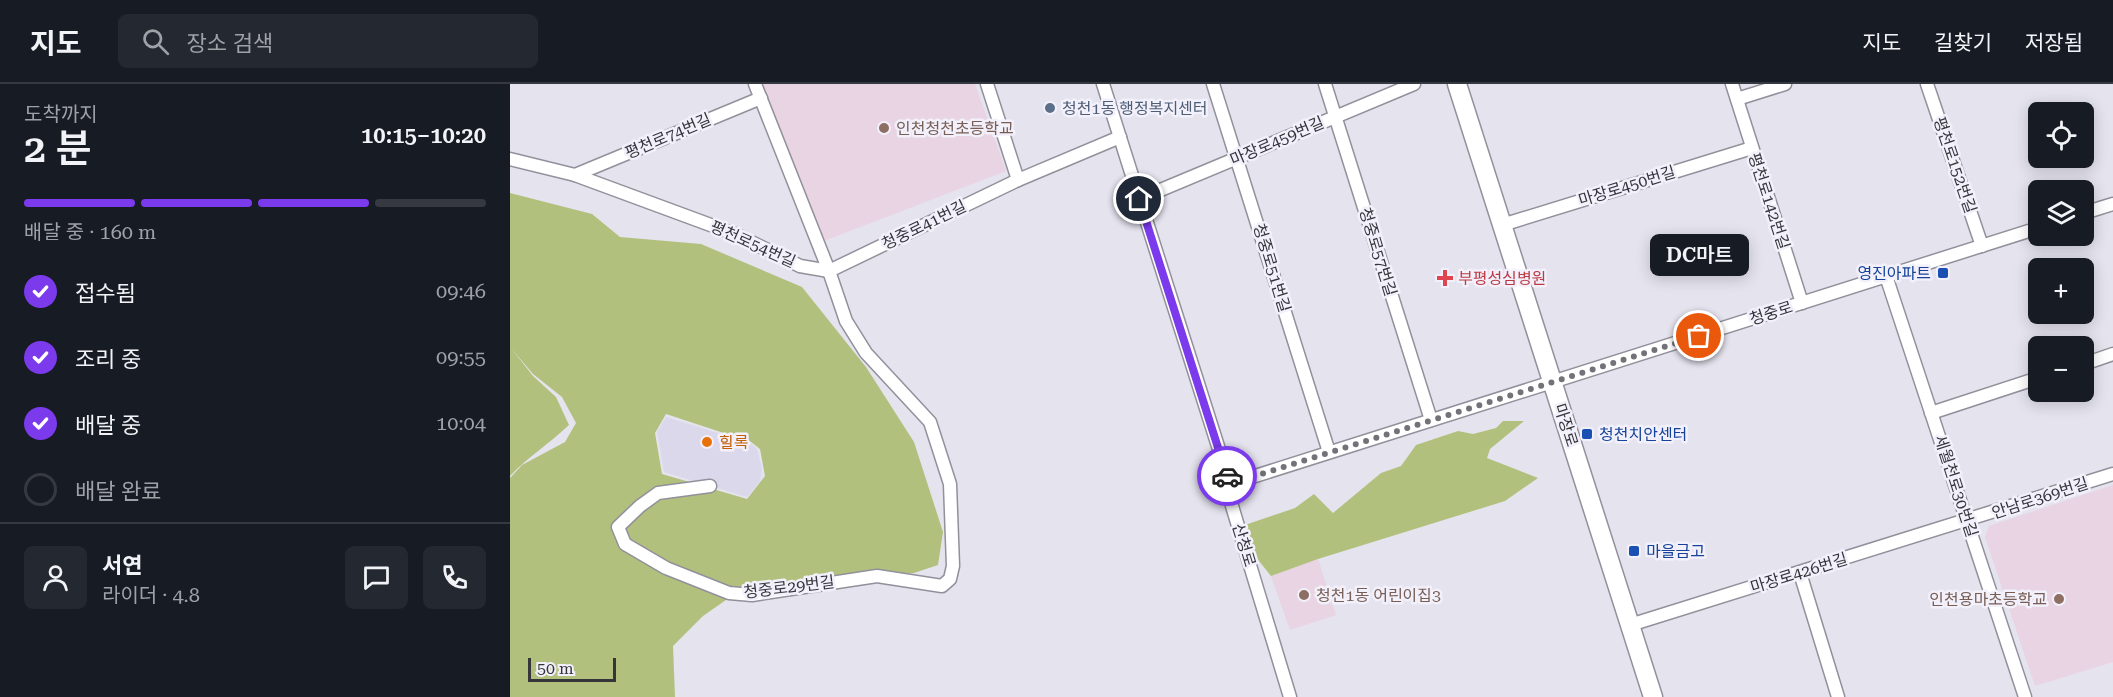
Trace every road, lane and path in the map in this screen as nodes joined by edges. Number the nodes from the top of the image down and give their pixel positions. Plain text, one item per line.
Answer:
1 (755, 84) edge
2 (987, 84) edge
3 (1103, 84) edge
4 (1213, 84) edge
5 (1325, 84) edge
6 (1414, 84) edge
7 (1457, 84) edge
8 (1732, 84) edge
9 (1785, 84) edge
10 (1928, 84) edge
11 (761, 98) junction
12 (1737, 99) junction
13 (1335, 117) junction
14 (1120, 137) junction
15 (1752, 148) junction
16 (1237, 158) junction
17 (510, 159) edge
18 (575, 175) junction
19 (1018, 180) junction
20 (1139, 199) junction
21 (2113, 204) edge
22 (2094, 210) edge
23 (1502, 225) junction
24 (2028, 231) edge
25 (1982, 246) junction
26 (829, 271) junction
27 (1886, 276) junction
28 (1802, 303) junction
29 (2113, 354) edge
30 (2094, 361) edge
31 (2028, 381) edge
32 (1552, 382) junction
33 (1931, 413) junction
34 (1431, 420) junction
35 (1329, 452) junction
36 (2113, 474) edge
37 (1230, 484) junction
38 (710, 486) dead end
39 (1968, 521) junction
40 (1800, 573) junction
41 (1630, 626) junction
42 (1290, 697) edge
43 (1653, 697) edge
44 (1838, 697) edge
45 (2025, 697) edge

1 - 11 street
2 - 19 street
3 - 14 street, 산청로
4 - 16 street, 청중로51번길
5 - 13 street, 청중로57번길
6 - 13 street, 마장로459번길
7 - 23 main road, 마장로
8 - 12 street, 평천로142번길
9 - 12 street
10 - 25 street, 평천로152번길
11 - 18 street, 평천로74번길
11 - 26 street
12 - 15 street, 평천로142번길
13 - 16 street, 마장로459번길
13 - 34 street, 청중로57번길
14 - 19 street, 청중로41번길
14 - 20 street, 산청로
15 - 23 street, 마장로450번길
15 - 28 street, 평천로142번길
16 - 20 street, 마장로459번길
16 - 35 street, 청중로51번길
17 - 18 street, 평천로54번길
18 - 26 street, 평천로54번길
19 - 26 street, 청중로41번길
20 - 37 street, 산청로
21 - 22 street
23 - 32 main road, 마장로
24 - 25 street, 청중로
25 - 27 street, 청중로
26 - 38 street, 청중로29번길
27 - 28 street, 청중로
27 - 33 street, 세월천로30번길
28 - 32 street, 청중로
29 - 30 street
31 - 33 street
32 - 34 street, 청중로
32 - 41 main road, 마장로
33 - 39 street, 세월천로30번길
34 - 35 street, 청중로
35 - 37 street, 청중로
36 - 39 street, 안남로369번길
37 - 42 street, 산청로
39 - 40 street, 마장로426번길
39 - 45 street, 세월천로30번길
40 - 41 street, 마장로426번길
40 - 44 street
41 - 43 main road, 마장로

